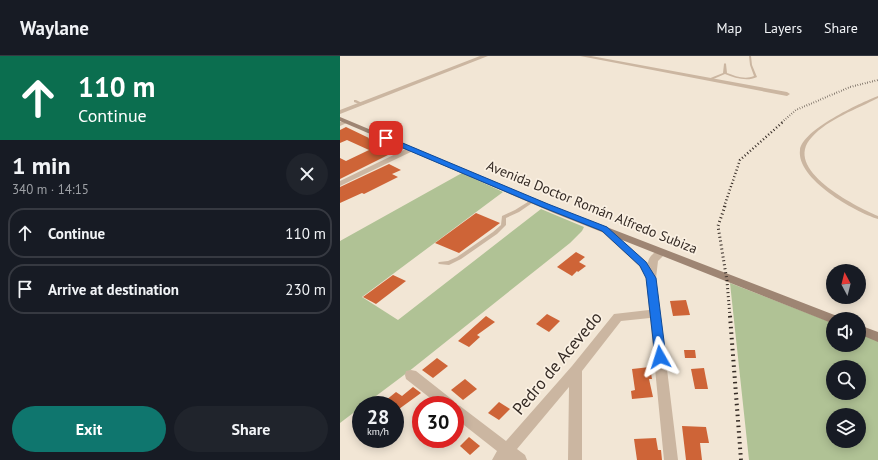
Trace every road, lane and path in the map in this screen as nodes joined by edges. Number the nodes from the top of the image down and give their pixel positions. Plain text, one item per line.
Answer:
1 (485, 56) edge
2 (583, 56) edge
3 (750, 56) edge
4 (756, 56) edge
5 (751, 61) junction
6 (725, 64) dead end
7 (726, 73) junction
8 (710, 79) junction
9 (788, 94) dead end
10 (878, 97) edge
11 (355, 101) dead end
12 (362, 104) junction
13 (340, 112) edge
14 (342, 121) edge
15 (414, 149) junction
16 (340, 184) edge
17 (533, 201) junction
18 (878, 218) edge
19 (604, 229) junction
20 (662, 252) junction
21 (441, 264) dead end
22 (651, 278) junction
23 (656, 313) junction
24 (826, 316) edge
25 (866, 332) edge
26 (878, 337) edge
27 (576, 370) junction
28 (411, 374) dead end
29 (438, 396) edge
30 (464, 419) edge
31 (503, 456) edge
32 (520, 460) edge
33 (575, 460) edge
34 (671, 460) edge

1 - 12 street
2 - 8 street
3 - 5 lane
4 - 5 lane
5 - 7 lane
6 - 7 lane
7 - 8 lane
8 - 9 street
10 - 18 lane
11 - 12 lane
12 - 13 street
14 - 15 main road, Avenida Doctor Román Alfredo Subiza
15 - 16 street
15 - 17 main road, Avenida Doctor Román Alfredo Subiza
17 - 19 main road, Avenida Doctor Román Alfredo Subiza
17 - 21 lane
19 - 20 main road, Avenida Doctor Román Alfredo Subiza
19 - 22 street
20 - 22 street
20 - 24 main road, Avenida Doctor Román Alfredo Subiza
22 - 23 street
23 - 27 street, Pedro de Acevedo
23 - 34 street
25 - 26 main road
27 - 31 street, Pedro de Acevedo
27 - 33 street
28 - 29 street
30 - 31 street
31 - 32 street

